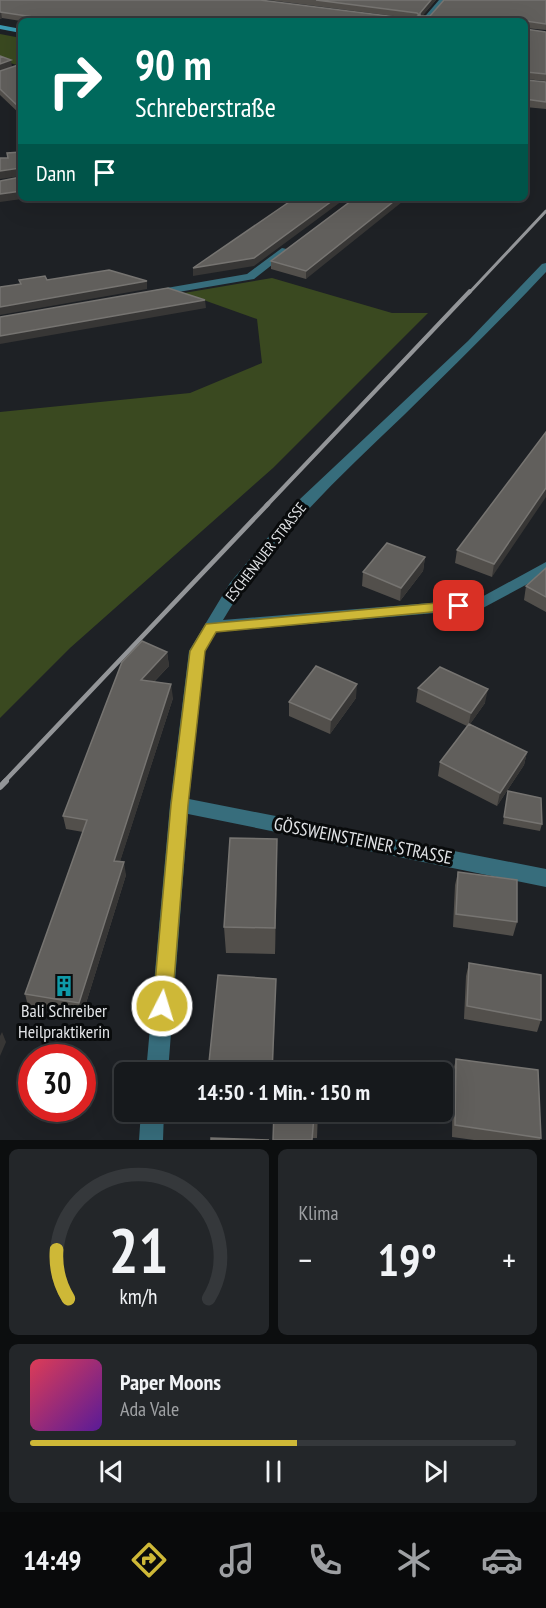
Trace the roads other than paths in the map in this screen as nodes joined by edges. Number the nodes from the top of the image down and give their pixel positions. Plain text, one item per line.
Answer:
1 (443, 0) edge
2 (427, 18) edge
3 (0, 27) edge
4 (18, 30) edge
5 (298, 241) edge
6 (546, 266) edge
7 (146, 295) edge
8 (546, 567) edge
9 (211, 627) junction
10 (179, 805) junction
11 (546, 878) edge
12 (158, 1062) edge
13 (152, 1122) edge
14 (151, 1140) edge

1 - 2 street
3 - 4 main road
5 - 7 street
6 - 9 street, ESCHENAUER STRASSE
8 - 9 street
9 - 10 street, ESCHENAUER STRASSE
10 - 11 street, GÖSSWEINSTEINER STRASSE
10 - 12 street, ESCHENAUER STRASSE
13 - 14 street

